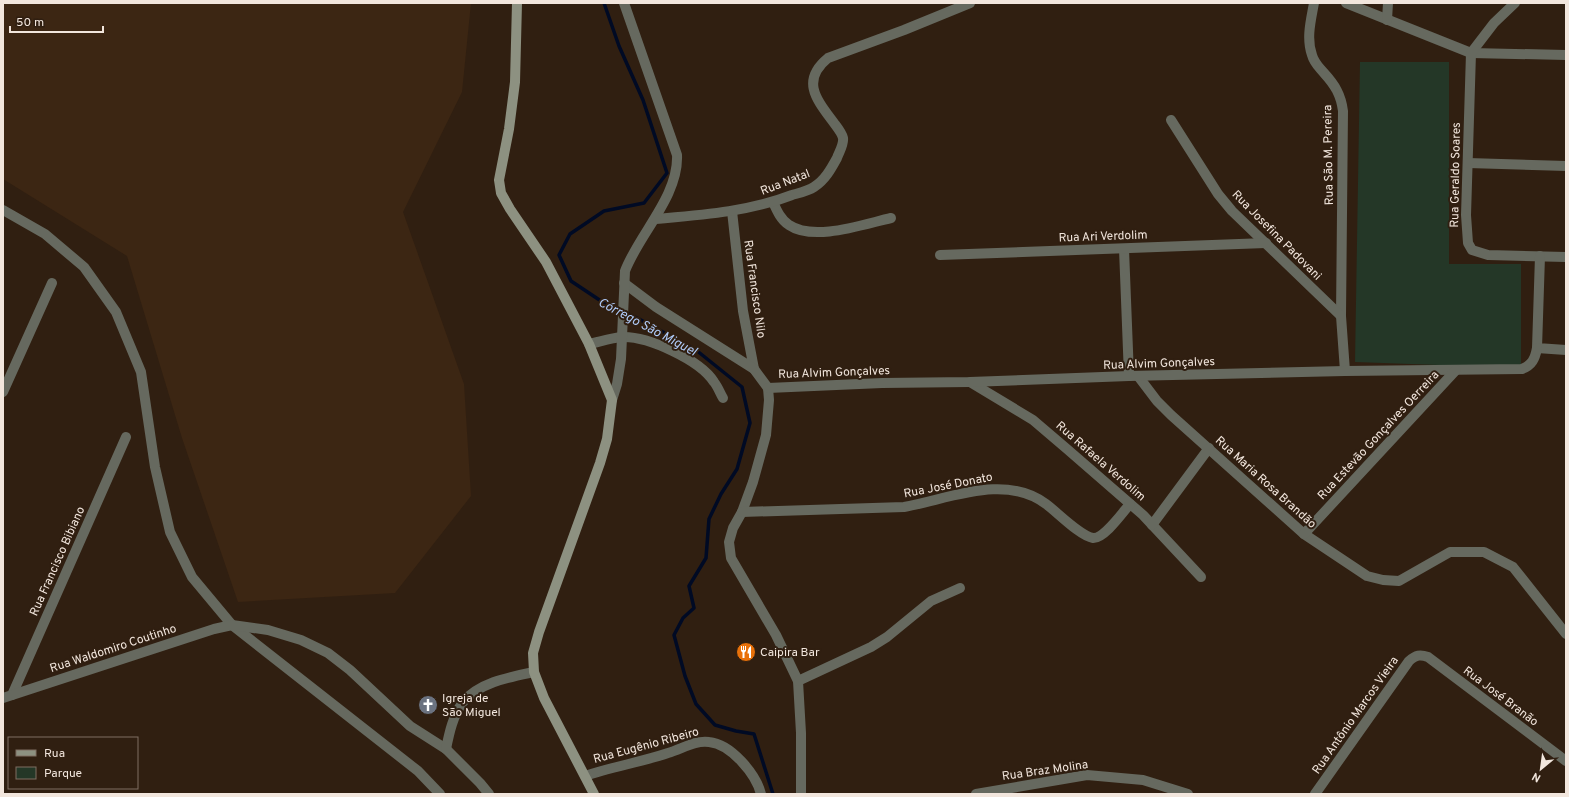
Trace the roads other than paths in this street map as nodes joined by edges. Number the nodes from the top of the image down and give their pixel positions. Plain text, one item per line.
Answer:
1 (517, 3) edge
2 (970, 3) edge
3 (1314, 3) edge
4 (1346, 3) edge
5 (1388, 3) edge
6 (1515, 3) edge
7 (628, 4) edge
8 (1387, 20) junction
9 (1471, 53) junction
10 (1566, 55) edge
11 (1171, 120) dead end
12 (1468, 163) junction
13 (1566, 166) edge
14 (774, 202) junction
15 (3, 210) edge
16 (732, 211) junction
17 (891, 218) dead end
18 (655, 219) junction
19 (1266, 243) junction
20 (1124, 249) junction
21 (940, 254) dead end
22 (1540, 256) junction
23 (1566, 257) edge
24 (52, 284) dead end
25 (624, 288) junction
26 (1341, 316) junction
27 (622, 334) junction
28 (589, 344) junction
29 (1537, 348) junction
30 (1566, 350) edge
31 (754, 369) junction
32 (1456, 370) junction
33 (1344, 371) junction
34 (1134, 376) junction
35 (970, 382) junction
36 (768, 388) junction
37 (3, 392) edge
38 (723, 398) dead end
39 (612, 400) junction
40 (126, 437) dead end
41 (1208, 448) junction
42 (1130, 504) junction
43 (742, 512) junction
44 (1152, 525) junction
45 (1304, 534) junction
46 (1201, 577) dead end
47 (960, 588) dead end
48 (232, 625) junction
49 (1566, 634) edge
50 (1420, 655) joint
51 (534, 672) junction
52 (798, 680) junction
53 (8, 696) edge
54 (446, 749) junction
55 (1566, 761) edge
56 (585, 776) junction
57 (440, 794) edge
58 (489, 794) edge
59 (594, 794) edge
60 (761, 794) edge
61 (801, 794) edge
62 (976, 794) edge
63 (1188, 794) edge
64 (1315, 794) edge

1 - 28 main road
2 - 14 street, Rua Natal
3 - 26 street, Rua São M. Pereira
4 - 8 street
5 - 8 street
6 - 9 street
7 - 18 street
8 - 9 street
9 - 10 street
9 - 12 street, Rua Geraldo Soares
11 - 19 street, Rua Josefina Padovani
12 - 13 street
12 - 22 street, Rua Geraldo Soares
14 - 16 street, Rua Natal
14 - 17 street
15 - 48 street
16 - 18 street, Rua Natal
16 - 31 street, Rua Francisco Nilo
18 - 25 street
19 - 20 street, Rua Ari Verdolim
19 - 26 street, Rua Josefina Padovani
20 - 21 street, Rua Ari Verdolim
20 - 34 street
22 - 23 street, Rua Geraldo Soares
22 - 29 street
24 - 37 street
25 - 27 street
25 - 31 street
26 - 33 street
27 - 28 street
27 - 38 street
27 - 39 street
28 - 39 main road
29 - 30 street
29 - 32 street, Rua Alvim Gonçalves
31 - 36 street
32 - 33 street, Rua Alvim Gonçalves
32 - 45 street, Rua Estevão Gonçalves Oerreira
33 - 34 street, Rua Alvim Gonçalves
34 - 35 street, Rua Alvim Gonçalves
34 - 41 street, Rua Maria Rosa Brandão
35 - 36 street, Rua Alvim Gonçalves
35 - 42 street, Rua Rafaela Verdolim
36 - 43 street
39 - 51 main road
40 - 53 street, Rua Francisco Bibiano
41 - 44 street
41 - 45 street, Rua Maria Rosa Brandão
42 - 43 street, Rua José Donato
42 - 44 street, Rua Rafaela Verdolim
43 - 52 street
44 - 46 street, Rua Rafaela Verdolim
45 - 49 street, Rua Maria Rosa Brandão
47 - 52 street
48 - 53 street, Rua Waldomiro Coutinho
48 - 54 street
48 - 57 street
50 - 55 street, Rua José Branão
50 - 64 street, Rua Antônio Marcos Vieira
51 - 54 street
51 - 56 main road
52 - 61 street
54 - 58 street
56 - 59 main road
56 - 60 street, Rua Eugênio Ribeiro
62 - 63 street, Rua Braz Molina

